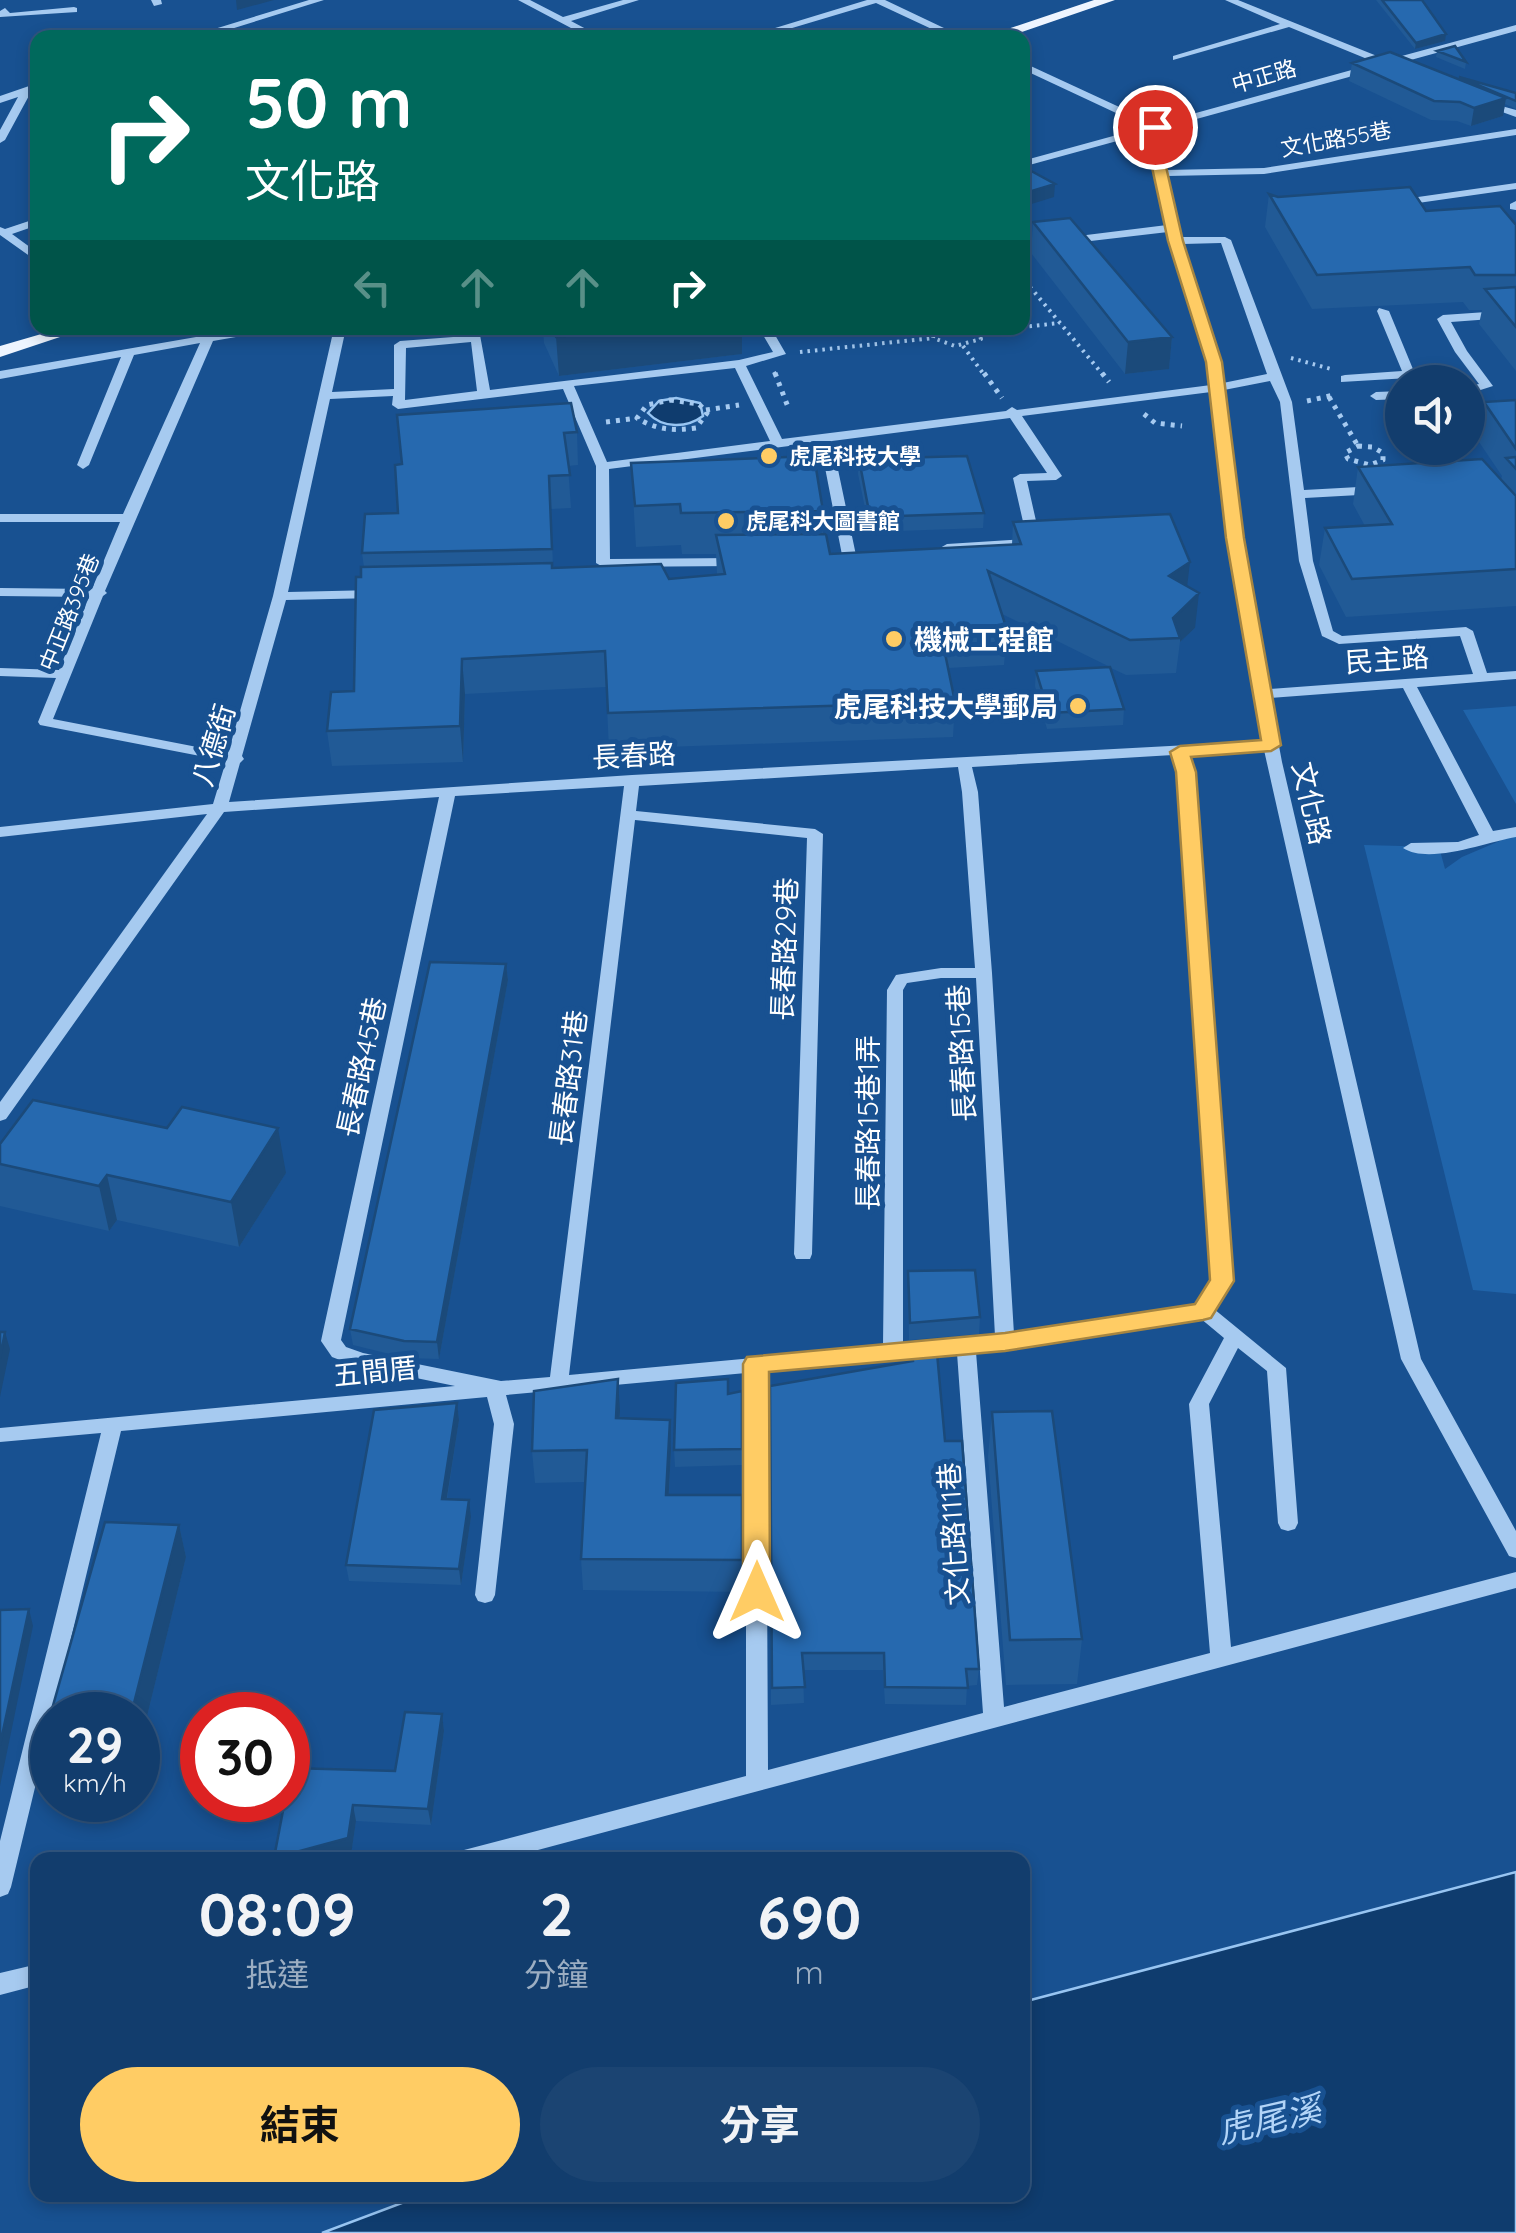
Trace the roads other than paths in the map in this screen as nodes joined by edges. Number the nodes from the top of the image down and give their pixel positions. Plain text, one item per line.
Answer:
1 (319, 0) edge
2 (523, 0) edge
3 (634, 0) edge
4 (877, 0) edge
5 (1108, 0) edge
6 (1230, 0) edge
7 (2, 7) edge
8 (74, 10) dead end
9 (562, 20) junction
10 (1289, 24) junction
11 (580, 28) junction
12 (1516, 28) edge
13 (217, 30) edge
14 (574, 30) edge
15 (584, 30) edge
16 (774, 30) edge
17 (943, 30) edge
18 (1013, 30) edge
19 (1177, 58) dead end
20 (1384, 63) junction
21 (1030, 69) edge
22 (1400, 70) edge
23 (30, 90) edge
24 (30, 92) edge
25 (1466, 95) edge
26 (0, 100) edge
27 (1516, 114) edge
28 (1155, 127) junction
29 (1516, 132) edge
30 (0, 140) edge
31 (1030, 151) edge
32 (1042, 158) junction
33 (1030, 162) edge
34 (1162, 173) junction
35 (1516, 186) edge
36 (1382, 206) edge
37 (30, 223) edge
38 (2, 231) edge
39 (1174, 235) junction
40 (1030, 245) edge
41 (30, 253) edge
42 (1382, 312) edge
43 (1506, 315) edge
44 (55, 335) edge
45 (225, 335) edge
46 (338, 335) edge
47 (768, 335) edge
48 (208, 338) junction
49 (0, 352) edge
50 (130, 352) junction
51 (739, 364) junction
52 (1405, 365) edge
53 (0, 375) edge
54 (1274, 376) junction
55 (1385, 378) edge
56 (1345, 379) road end
57 (568, 385) junction
58 (1487, 386) joint
59 (1217, 388) junction
60 (400, 392) junction
61 (484, 394) junction
62 (1385, 395) edge
63 (325, 396) junction
64 (1376, 396) dead end
65 (1497, 398) edge
66 (1012, 411) junction
67 (825, 436) junction
68 (777, 442) junction
69 (84, 465) dead end
70 (602, 466) junction
71 (1389, 489) edge
72 (1298, 494) junction
73 (0, 518) edge
74 (128, 518) junction
75 (922, 550) edge
76 (868, 557) edge
77 (831, 560) edge
78 (850, 560) junction
79 (755, 562) edge
80 (0, 592) edge
81 (100, 593) junction
82 (393, 594) edge
83 (280, 596) junction
84 (0, 672) edge
85 (66, 674) junction
86 (1516, 675) edge
87 (1482, 678) junction
88 (1408, 683) junction
89 (1261, 694) junction
90 (1271, 745) junction
91 (1180, 752) junction
92 (237, 759) junction
93 (964, 762) junction
94 (632, 780) junction
95 (448, 791) junction
96 (220, 807) junction
97 (627, 815) junction
98 (0, 832) edge
99 (1516, 832) edge
100 (1488, 836) junction
101 (1411, 848) dead end
102 (984, 973) junction
103 (0, 1116) edge
104 (803, 1254) dead end
105 (1203, 1311) junction
106 (1235, 1336) junction
107 (1005, 1342) junction
108 (966, 1345) junction
109 (893, 1352) junction
110 (756, 1364) junction
111 (560, 1382) junction
112 (494, 1386) junction
113 (114, 1426) junction
114 (0, 1435) edge
115 (1288, 1523) dead end
116 (1516, 1550) edge
117 (1516, 1580) edge
118 (485, 1595) dead end
119 (1221, 1656) junction
120 (994, 1718) junction
121 (757, 1781) junction
122 (494, 1852) edge
123 (0, 1887) edge
124 (30, 1976) edge
125 (0, 1984) edge

1 - 13 street
2 - 9 street
3 - 9 street
4 - 16 street
4 - 17 street
5 - 18 main road
6 - 10 street
7 - 8 street
9 - 11 street
10 - 19 street
10 - 20 street
11 - 14 street
11 - 15 street
12 - 20 street, 中正路
20 - 22 street
20 - 28 street, 中正路
21 - 28 street
23 - 26 street
24 - 30 street
25 - 27 street
28 - 32 street, 中正路
28 - 34 street, 文化路
29 - 34 street, 文化路55巷
31 - 32 street
32 - 33 street, 中正路
34 - 39 street, 文化路
35 - 36 street
37 - 38 street
38 - 41 street
39 - 40 street
39 - 54 street
39 - 59 street, 文化路
42 - 52 street
43 - 58 street
44 - 49 main road
45 - 48 street
46 - 63 street, 八德街
47 - 51 street
48 - 50 street
48 - 74 street, 中正路395巷
50 - 53 street
50 - 69 street
51 - 57 street
51 - 68 street
54 - 59 street
54 - 72 street
55 - 56 street
57 - 61 street
57 - 70 street
58 - 65 street
59 - 66 street
59 - 89 street, 文化路
60 - 61 street
60 - 61 street
60 - 63 street
62 - 64 street
63 - 83 street, 八德街
66 - 67 street
66 - 75 street
67 - 68 street
67 - 78 street
68 - 70 street
70 - 79 street
71 - 72 street
72 - 87 street
73 - 74 street
74 - 81 street, 中正路395巷
76 - 78 street
77 - 78 street
80 - 81 street
81 - 85 street, 中正路395巷
82 - 83 street
83 - 92 street, 八德街
84 - 85 street
85 - 92 street, 中正路395巷
86 - 87 street, 民主路
87 - 88 street, 民主路
88 - 89 street, 民主路
88 - 100 street
89 - 90 street, 文化路
90 - 91 street, 長春路
90 - 116 street, 文化路
91 - 93 street, 長春路
91 - 105 street
92 - 96 street, 八德街
93 - 94 street, 長春路
93 - 102 street, 長春路15巷
94 - 95 street, 長春路
94 - 97 street, 長春路31巷
95 - 96 street, 長春路
95 - 112 street, 長春路45巷
96 - 98 street, 長春路
96 - 103 street, 八德街
97 - 104 street, 長春路29巷
97 - 111 street, 長春路31巷
99 - 100 street
100 - 101 street
102 - 107 street, 長春路15巷
102 - 109 street, 長春路15巷1弄
105 - 106 street
105 - 107 street
106 - 115 street
106 - 119 street
107 - 108 street
108 - 109 street
108 - 120 street, 文化路111巷
109 - 110 street
110 - 111 street, 五間厝
110 - 121 street
111 - 112 street, 五間厝
112 - 113 street, 五間厝
112 - 118 street
113 - 114 street, 五間厝
113 - 123 street
117 - 119 street
119 - 120 street
120 - 121 street
121 - 122 street
124 - 125 street

